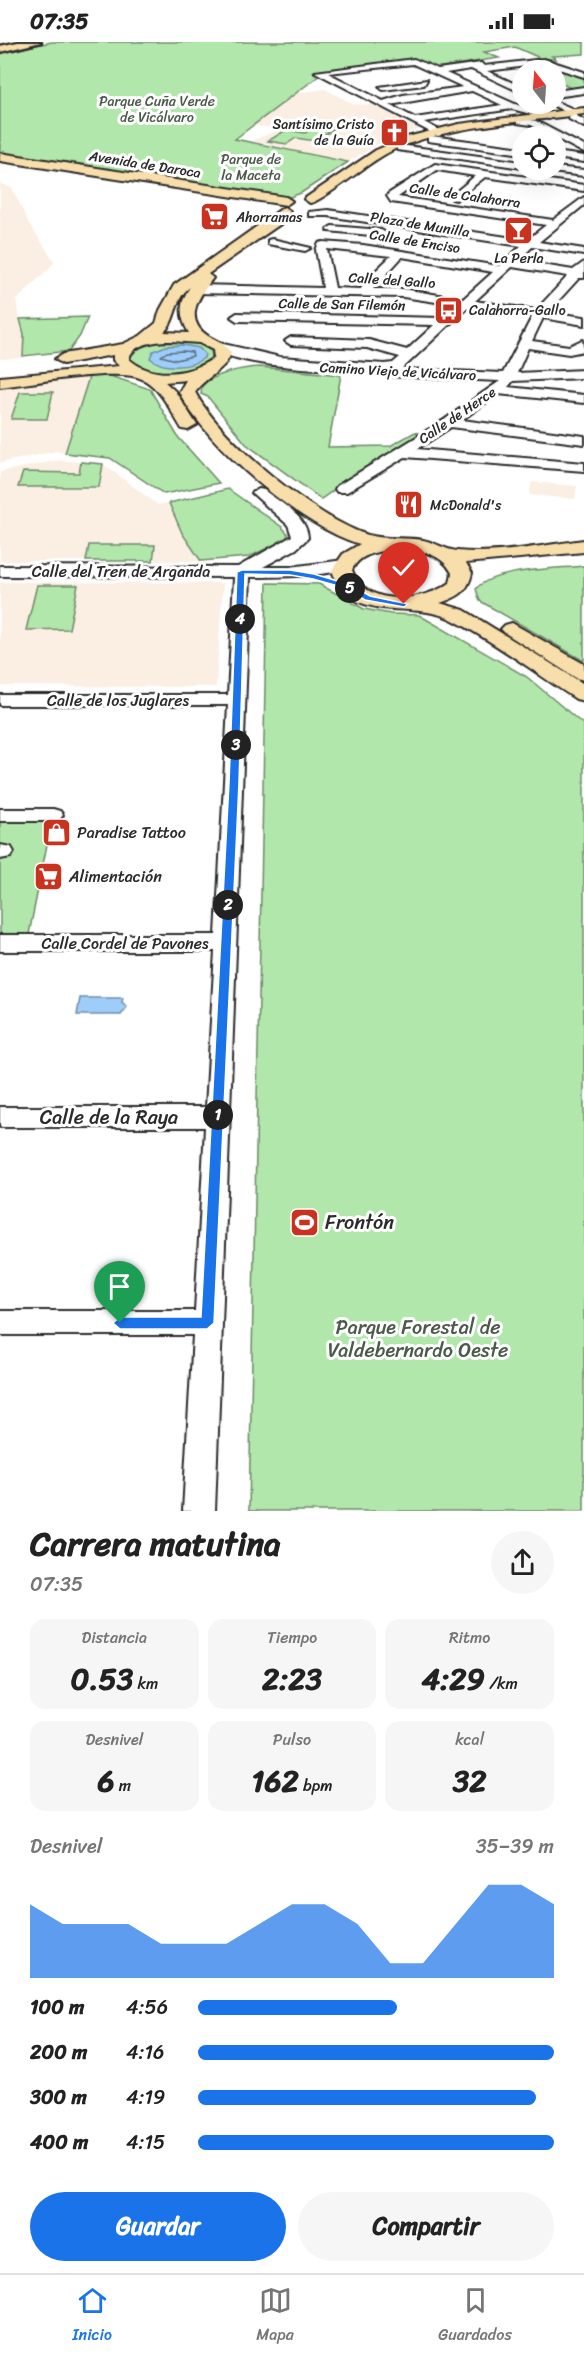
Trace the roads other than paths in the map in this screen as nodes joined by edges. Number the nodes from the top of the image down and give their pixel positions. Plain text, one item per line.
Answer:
1 (35, 42) edge
2 (0, 49) edge
3 (503, 66) junction
4 (475, 67) junction
5 (436, 71) junction
6 (512, 71) edge
7 (584, 75) edge
8 (450, 78) junction
9 (512, 78) edge
10 (374, 79) dead end
11 (363, 80) dead end
12 (500, 80) junction
13 (342, 83) junction
14 (512, 85) edge
15 (383, 87) dead end
16 (473, 88) junction
17 (584, 90) edge
18 (566, 92) edge
19 (493, 97) junction
20 (472, 100) dead end
21 (377, 103) junction
22 (512, 106) joint
23 (410, 111) dead end
24 (542, 114) edge
25 (579, 114) edge
26 (400, 115) junction
27 (549, 116) junction
28 (413, 121) junction
29 (520, 121) junction
30 (533, 123) junction
31 (584, 124) edge
32 (537, 126) edge
33 (438, 136) junction
34 (566, 142) edge
35 (512, 143) edge
36 (489, 146) junction
37 (394, 148) junction
38 (512, 149) edge
39 (584, 150) edge
40 (0, 157) edge
41 (566, 157) edge
42 (584, 159) edge
43 (485, 160) junction
44 (0, 162) edge
45 (512, 164) edge
46 (566, 171) edge
47 (478, 173) junction
48 (584, 173) edge
49 (584, 190) edge
50 (456, 196) dead end
51 (584, 200) edge
52 (320, 203) junction
53 (293, 210) junction
54 (566, 213) junction
55 (584, 215) edge
56 (344, 218) dead end
57 (555, 223) junction
58 (335, 231) junction
59 (272, 242) dead end
60 (438, 242) dead end
61 (532, 242) junction
62 (304, 248) dead end
63 (323, 248) junction
64 (367, 249) junction
65 (584, 251) edge
66 (398, 256) dead end
67 (428, 258) junction
68 (537, 258) dead end
69 (357, 261) dead end
70 (506, 266) junction
71 (582, 270) edge
72 (457, 275) dead end
73 (565, 285) junction
74 (584, 288) edge
75 (196, 289) junction
76 (367, 289) dead end
77 (329, 290) dead end
78 (468, 301) junction
79 (539, 314) junction
80 (237, 317) dead end
81 (584, 321) edge
82 (446, 322) junction
83 (146, 339) junction
84 (202, 339) junction
85 (286, 340) dead end
86 (524, 344) junction
87 (582, 344) dead end
88 (219, 347) junction
89 (126, 348) junction
90 (407, 359) junction
91 (0, 366) edge
92 (211, 368) junction
93 (141, 373) junction
94 (416, 373) junction
95 (584, 374) edge
96 (507, 377) junction
97 (0, 382) edge
98 (497, 390) junction
99 (584, 399) edge
100 (449, 423) junction
101 (584, 440) edge
102 (402, 452) junction
103 (584, 467) edge
104 (342, 489) dead end
105 (259, 493) junction
106 (390, 544) junction
107 (584, 546) edge
108 (450, 557) junction
109 (584, 558) edge
110 (346, 562) junction
111 (0, 571) edge
112 (242, 572) junction
113 (290, 572) junction
114 (460, 584) junction
115 (348, 587) junction
116 (413, 604) junction
117 (584, 673) edge
118 (584, 694) edge
119 (0, 700) edge
120 (237, 700) junction
121 (0, 815) edge
122 (53, 815) dead end
123 (0, 943) edge
124 (226, 943) junction
125 (0, 1117) edge
126 (218, 1117) junction
127 (0, 1323) edge
128 (207, 1323) junction
129 (199, 1511) edge

1 - 2 highway
3 - 4 street
3 - 6 street
3 - 7 street
4 - 5 street
4 - 12 street
5 - 8 street
5 - 10 street
5 - 13 street
8 - 15 street
8 - 16 street
9 - 12 street
11 - 13 street
12 - 14 street
13 - 21 street
16 - 19 street
16 - 21 street
17 - 18 street
19 - 20 street
19 - 22 street
21 - 26 street
22 - 28 street
23 - 26 street
24 - 27 street
25 - 27 main road
25 - 30 main road
25 - 31 street
26 - 28 street
27 - 29 main road
28 - 33 street
29 - 30 street
29 - 33 main road
30 - 32 street
30 - 33 main road
33 - 36 street
33 - 37 main road
34 - 39 street
35 - 36 street
36 - 38 street
37 - 43 street
37 - 52 main road
40 - 53 main road, Avenida de Daroca
41 - 42 street
43 - 45 street
43 - 47 street, Calle de Calahorra
44 - 53 main road, Avenida de Daroca
46 - 48 street
47 - 49 street, Calle de Calahorra
47 - 50 street, Calle de Calahorra
47 - 57 street, Calle de Calahorra
49 - 54 street, Calle de Calahorra
51 - 54 street, Calle de Calahorra
52 - 53 main road
52 - 53 main road
52 - 61 street, Avenida de Daroca
53 - 61 street, Avenida de Daroca
53 - 75 main road
53 - 83 main road
54 - 55 street
54 - 57 street, Calle de Calahorra
56 - 58 street
57 - 61 street, Calle de Calahorra
58 - 60 street, Plaza de Munilla
58 - 63 street
59 - 62 street
61 - 65 street, Avenida de Daroca
61 - 70 street, Calle de Calahorra
63 - 64 street, Calle de Enciso
63 - 77 street
64 - 67 street, Calle de Enciso
64 - 69 street
66 - 76 street
67 - 70 street, Calle de Enciso
67 - 72 street
68 - 71 street
70 - 71 street
70 - 78 street, Calle de Calahorra
71 - 73 street, Calle de Herce
73 - 74 street
73 - 79 street, Calle de Herce
75 - 78 street, Calle del Gallo
75 - 84 main road
78 - 79 street, Calle del Gallo
78 - 82 street, Calle de Calahorra
79 - 81 street, Calle del Gallo
79 - 86 street, Calle de Herce
80 - 82 street, Calle de San Filemón
82 - 90 street, Calle de Calahorra
83 - 84 main road
83 - 89 main road
84 - 88 main road
85 - 90 street
86 - 87 street
86 - 96 street, Calle de Herce
88 - 90 street, Camino Viejo de Vicálvaro
88 - 92 main road
89 - 91 main road
89 - 93 main road
90 - 94 street
92 - 93 main road
92 - 94 street, Camino Viejo de Vicálvaro
92 - 106 main road
93 - 97 main road
93 - 105 main road
94 - 96 street, Camino Viejo de Vicálvaro
95 - 96 street, Camino Viejo de Vicálvaro
96 - 98 street, Calle de Herce
98 - 99 street
98 - 100 street, Calle de Herce
100 - 101 street
100 - 102 street, Calle de Herce
102 - 103 street
102 - 104 street, Calle de Herce
105 - 110 main road
105 - 112 street, Calle del Tren de Arganda
106 - 108 main road
106 - 110 main road
107 - 108 main road
108 - 114 main road
109 - 114 main road
110 - 113 street, Calle del Tren de Arganda
110 - 115 main road
111 - 112 street, Calle del Tren de Arganda
112 - 113 street, Calle del Tren de Arganda
112 - 120 street
113 - 115 street, Calle del Tren de Arganda
114 - 116 main road
114 - 117 main road
115 - 116 main road
116 - 118 main road
119 - 120 street, Calle de los Juglares
120 - 124 street
121 - 122 street
123 - 124 street, Calle Cordel de Pavones
124 - 126 street
125 - 126 street, Calle de la Raya
126 - 128 street
127 - 128 street
128 - 129 street

